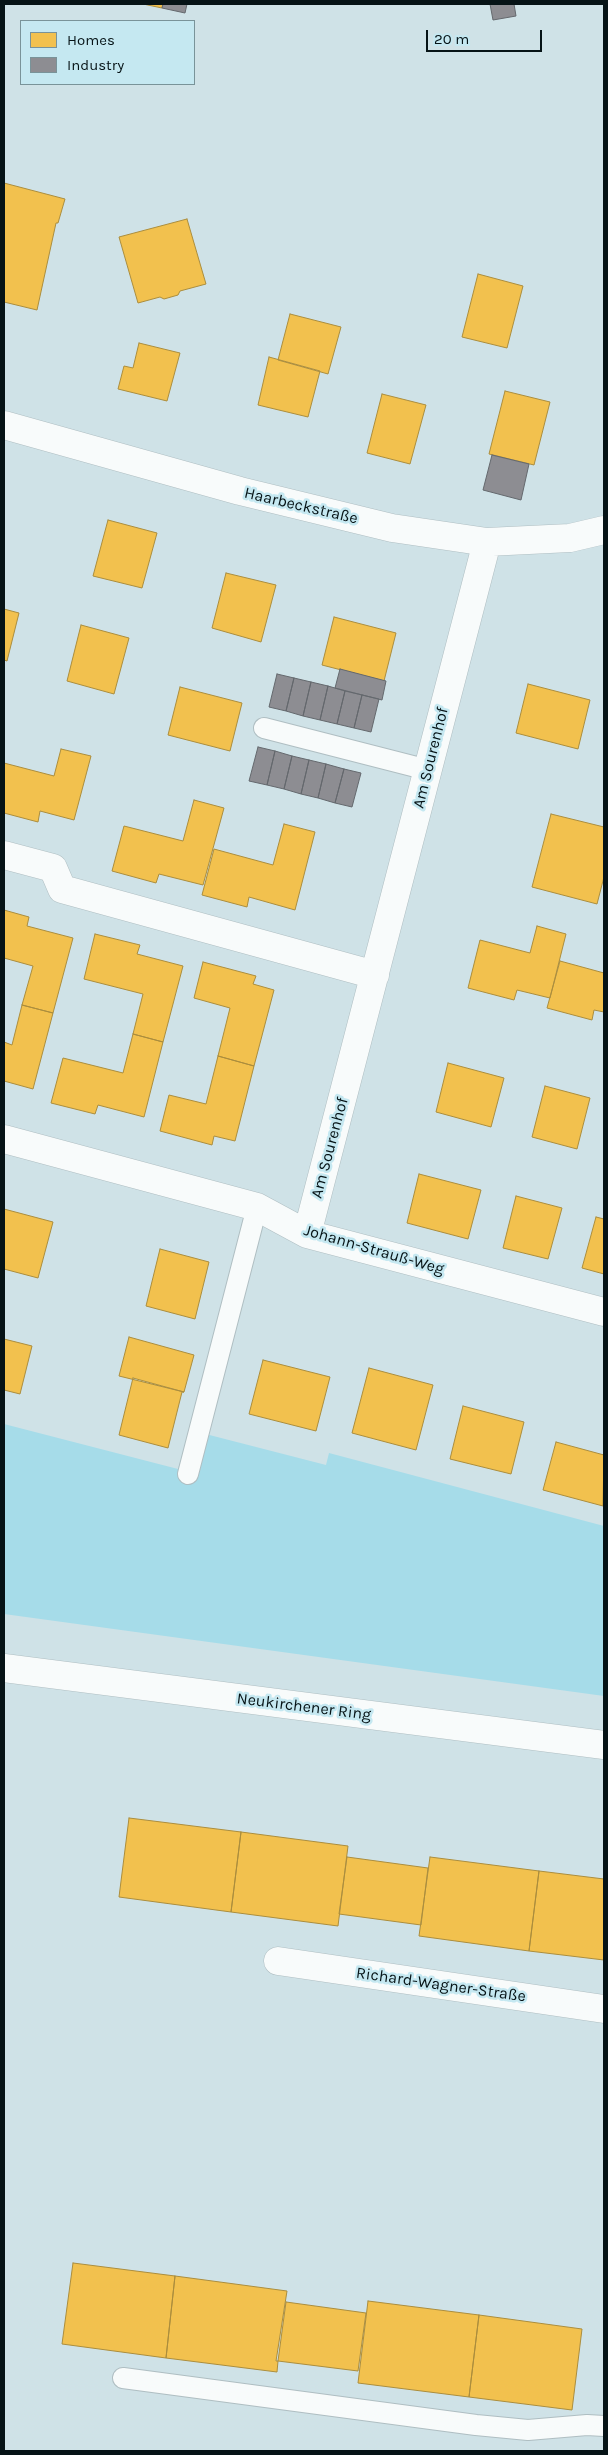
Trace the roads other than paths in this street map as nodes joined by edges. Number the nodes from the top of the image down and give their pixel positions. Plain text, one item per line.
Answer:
1 (4, 425) edge
2 (604, 530) edge
3 (487, 542) junction
4 (264, 728) dead end
5 (428, 770) junction
6 (4, 855) edge
7 (375, 975) junction
8 (4, 1139) edge
9 (257, 1207) junction
10 (308, 1234) junction
11 (604, 1312) edge
12 (188, 1474) dead end
13 (4, 1668) edge
14 (604, 1745) edge
15 (278, 1961) dead end
16 (604, 2009) edge
17 (123, 2378) dead end
18 (604, 2426) edge

1 - 3 street, Haarbeckstraße
2 - 3 street, Haarbeckstraße
3 - 5 street, Am Sourenhof
4 - 5 lane
5 - 7 street, Am Sourenhof
6 - 7 street
7 - 10 street, Am Sourenhof
8 - 9 street, Johann-Strauß-Weg
9 - 10 street, Johann-Strauß-Weg
9 - 12 lane
10 - 11 street, Johann-Strauß-Weg
13 - 14 street, Neukirchener Ring
15 - 16 street, Richard-Wagner-Straße
17 - 18 lane

